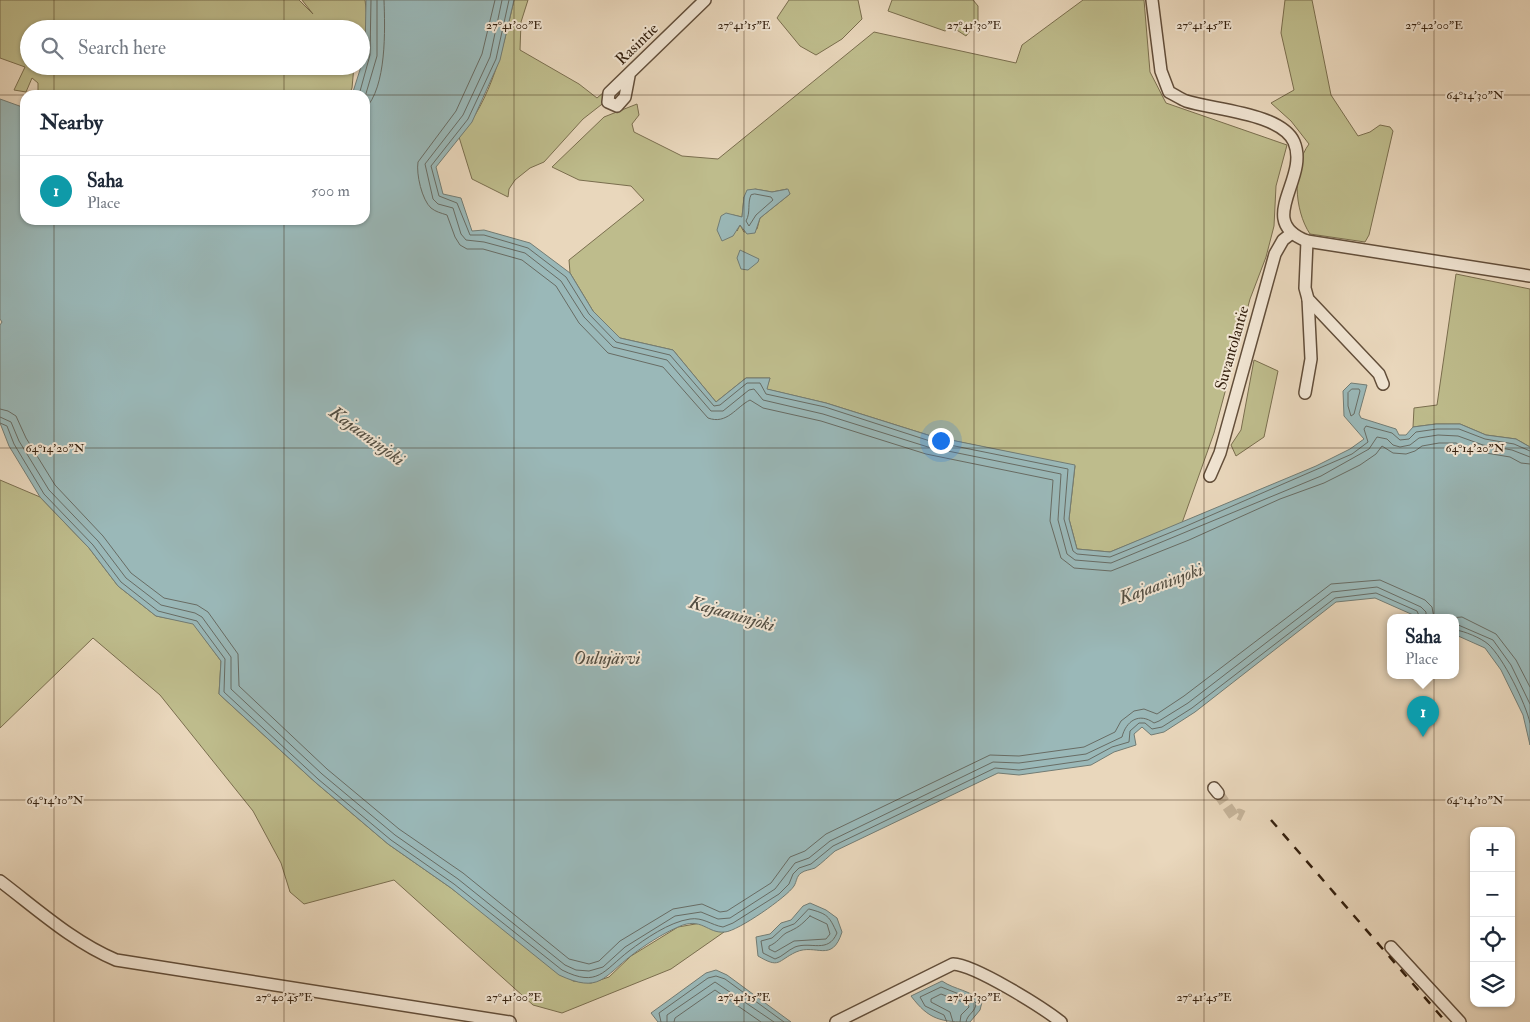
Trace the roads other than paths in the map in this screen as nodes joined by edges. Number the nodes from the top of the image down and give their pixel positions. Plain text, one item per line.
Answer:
1 (705, 0) edge
2 (1152, 0) edge
3 (629, 76) junction
4 (1292, 233) junction
5 (1307, 241) junction
6 (1530, 276) edge
7 (1308, 299) junction
8 (1383, 384) dead end
9 (1305, 393) dead end
10 (1210, 476) dead end
11 (0, 881) edge
12 (1391, 947) dead end
13 (510, 1022) edge
14 (836, 1022) edge
15 (1061, 1022) edge
16 (1460, 1022) edge

1 - 3 street, Rasintie
2 - 4 street
3 - 3 street, Rasintie
4 - 5 street
4 - 10 street, Suvantolantie
5 - 6 street
5 - 7 street
7 - 8 street
7 - 9 street
11 - 13 street
12 - 16 street
14 - 15 street

